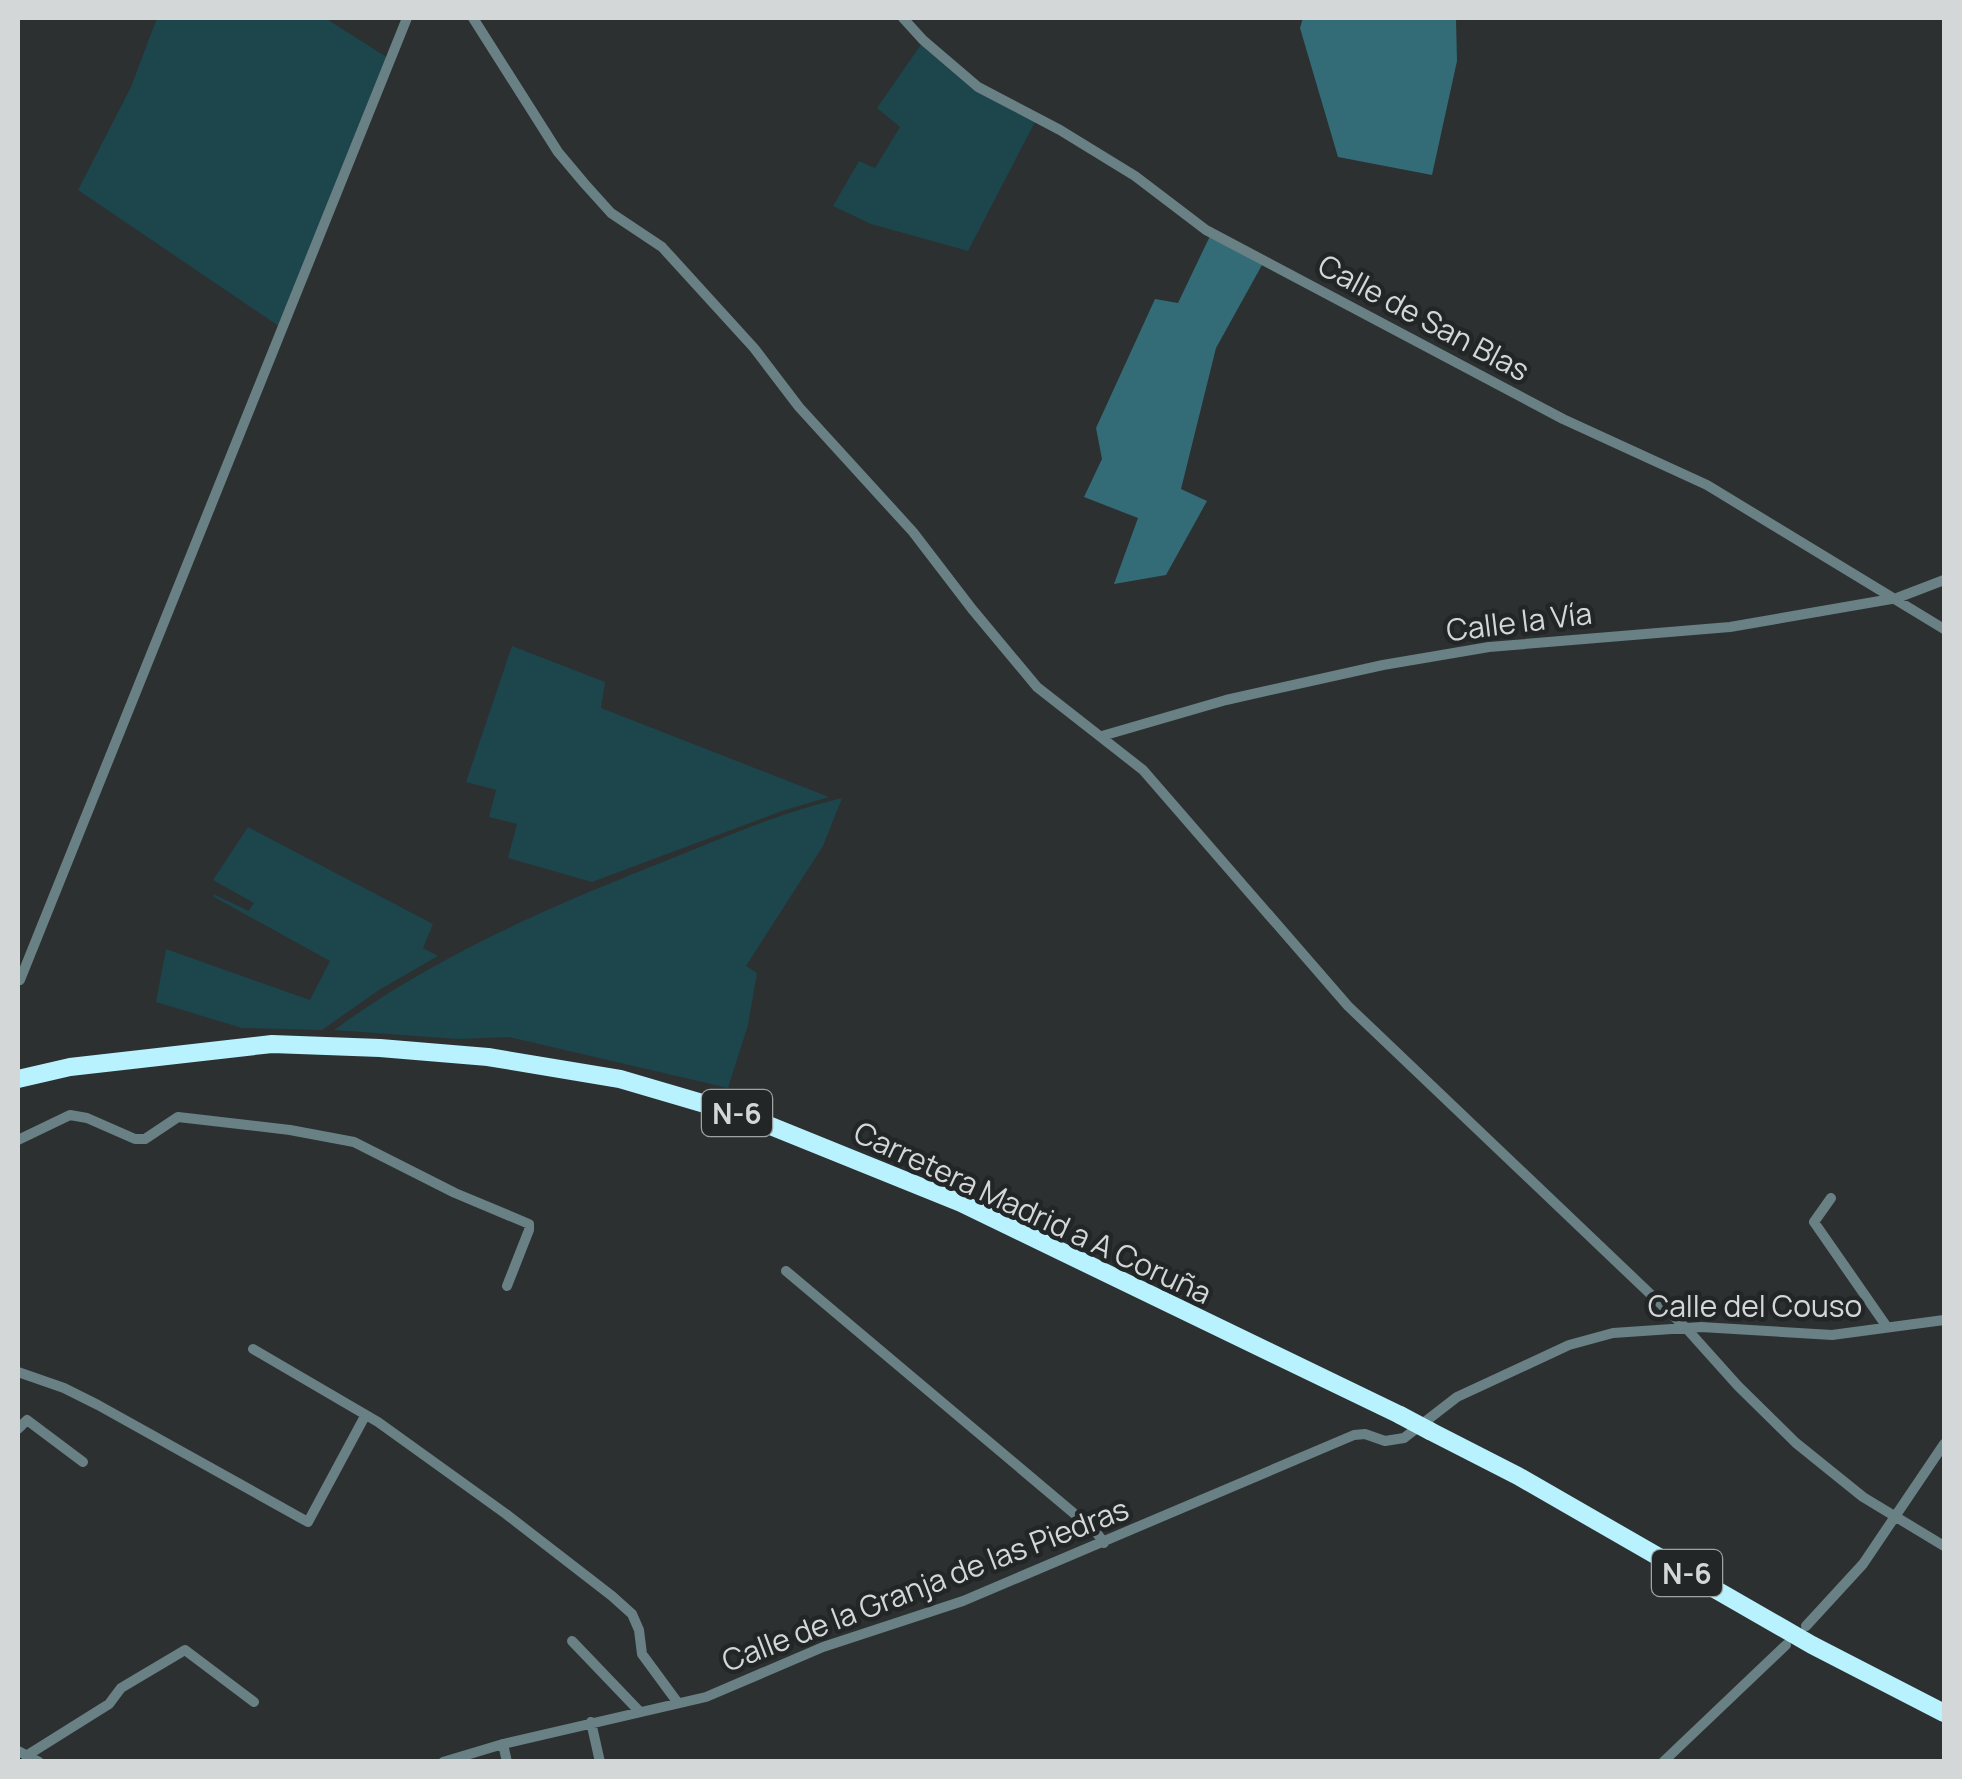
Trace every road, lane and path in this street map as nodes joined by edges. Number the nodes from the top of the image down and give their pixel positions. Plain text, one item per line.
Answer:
1 (406, 18) edge
2 (473, 18) edge
3 (902, 18) edge
4 (1944, 580) edge
5 (1897, 598) junction
6 (1944, 629) edge
7 (1102, 736) junction
8 (18, 977) edge
9 (18, 1079) edge
10 (18, 1140) edge
11 (1831, 1198) dead end
12 (786, 1271) dead end
13 (507, 1286) dead end
14 (1944, 1320) edge
15 (1686, 1328) junction
16 (1886, 1328) junction
17 (253, 1349) dead end
18 (18, 1372) edge
19 (364, 1416) junction
20 (18, 1429) edge
21 (1421, 1431) junction
22 (1944, 1444) edge
23 (84, 1462) dead end
24 (1898, 1516) junction
25 (1104, 1542) junction
26 (1944, 1546) edge
27 (1806, 1626) dead end
28 (572, 1641) dead end
29 (1786, 1645) dead end
30 (254, 1702) dead end
31 (678, 1703) junction
32 (640, 1712) junction
33 (1944, 1713) edge
34 (592, 1722) junction
35 (503, 1744) junction
36 (22, 1753) edge
37 (39, 1762) edge
38 (444, 1762) edge
39 (507, 1762) edge
40 (600, 1762) edge
41 (1662, 1762) edge

1 - 8 street
2 - 7 street
3 - 5 street, Calle de San Blas
4 - 5 street, Calle la Vía
5 - 6 street, Calle de San Blas
5 - 7 street, Calle la Vía
7 - 15 street
9 - 21 highway, Carretera Madrid a A Coruña / N-6, bridge
10 - 13 street
11 - 16 street
12 - 25 street
14 - 16 street, Calle del Couso
15 - 16 street, Calle del Couso
15 - 21 street, Calle del Couso
15 - 24 street
17 - 19 street
18 - 19 street
19 - 31 street
20 - 23 street
21 - 25 street, Calle de la Granja de las Piedras
21 - 33 highway, Carretera Madrid a A Coruña / N-6
22 - 24 street
24 - 26 street
24 - 27 street
25 - 31 street, Calle de la Granja de las Piedras
28 - 32 street
29 - 41 street
30 - 36 street
31 - 32 street, Calle de la Granja de las Piedras
32 - 34 street, Calle de la Granja de las Piedras
34 - 35 street, Calle de la Granja de las Piedras
34 - 40 street
35 - 38 street, Calle de la Granja de las Piedras
35 - 39 street
36 - 37 street

